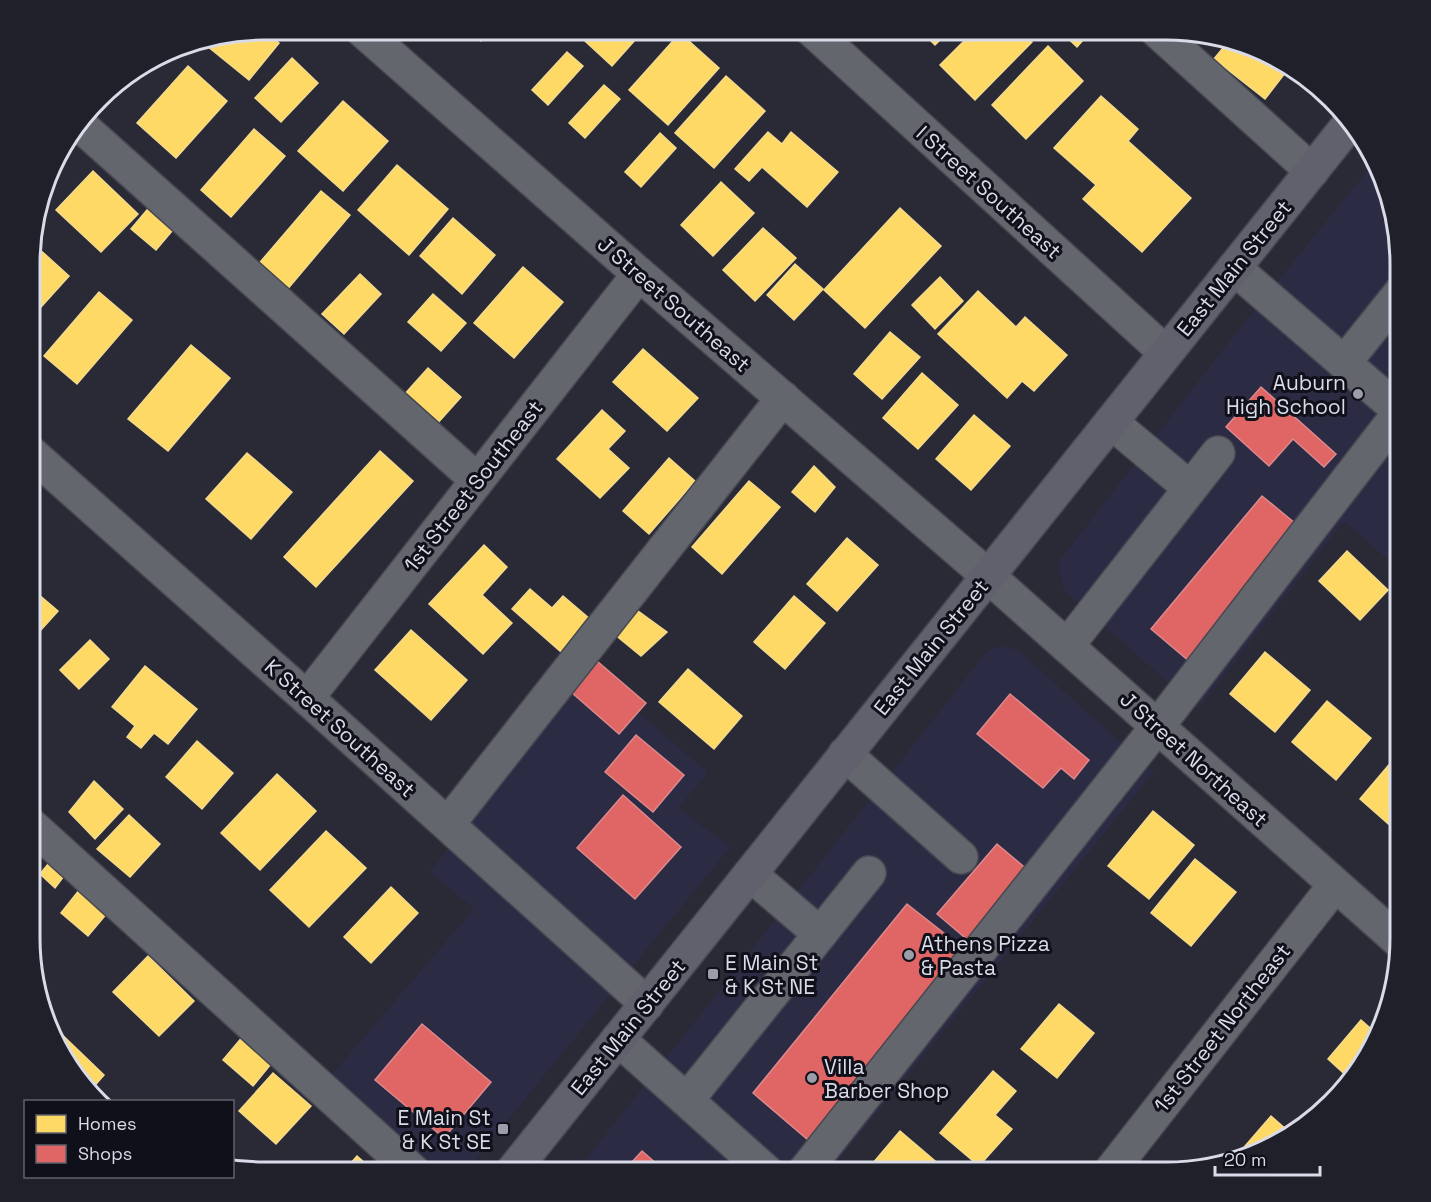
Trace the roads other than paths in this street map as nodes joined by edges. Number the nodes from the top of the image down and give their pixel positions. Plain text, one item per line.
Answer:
1 (373, 40) edge
2 (823, 40) edge
3 (1167, 40) edge
4 (1345, 129) edge
5 (86, 130) edge
6 (1312, 171) junction
7 (1234, 267) junction
8 (639, 274) junction
9 (1390, 306) edge
10 (1166, 353) junction
11 (1344, 363) junction
12 (783, 398) junction
13 (1390, 403) edge
14 (1111, 422) junction
15 (1390, 425) edge
16 (1218, 453) dead end
17 (40, 461) edge
18 (477, 480) junction
19 (1190, 489) junction
20 (988, 576) junction
21 (1067, 646) junction
22 (307, 698) junction
23 (1157, 727) junction
24 (845, 754) junction
25 (448, 824) junction
26 (40, 833) edge
27 (961, 857) dead end
28 (869, 873) dead end
29 (750, 874) junction
30 (1335, 885) junction
31 (1390, 933) edge
32 (820, 934) junction
33 (647, 1004) junction
34 (618, 1039) junction
35 (687, 1100) junction
36 (403, 1162) edge
37 (520, 1162) edge
38 (756, 1162) edge
39 (812, 1162) edge
40 (1118, 1162) edge

1 - 8 street, J Street Southeast
2 - 10 street, I Street Southeast
3 - 6 street
4 - 6 main road, East Main Street
5 - 18 street
6 - 7 main road, East Main Street
7 - 10 main road, East Main Street
7 - 11 street
8 - 12 street, J Street Southeast
8 - 18 street, 1st Street Southeast
9 - 11 street
10 - 14 main road, East Main Street
11 - 13 street
12 - 20 street, J Street Southeast
12 - 25 street
14 - 19 street
14 - 20 main road, East Main Street
15 - 23 street
16 - 19 street
17 - 22 street, K Street Southeast
18 - 22 street, 1st Street Southeast
19 - 21 street
20 - 21 street, J Street Northeast
20 - 24 main road, East Main Street
21 - 23 street, J Street Northeast
22 - 25 street, K Street Southeast
23 - 30 street, J Street Northeast
23 - 39 street
24 - 27 street
24 - 29 main road, East Main Street
25 - 33 street, K Street Southeast
26 - 36 street
28 - 32 street
29 - 32 street
29 - 33 main road, East Main Street
30 - 31 street, J Street Northeast
30 - 40 street, 1st Street Northeast
32 - 35 street
33 - 34 main road, East Main Street
34 - 35 street
34 - 37 main road, East Main Street
35 - 38 street

